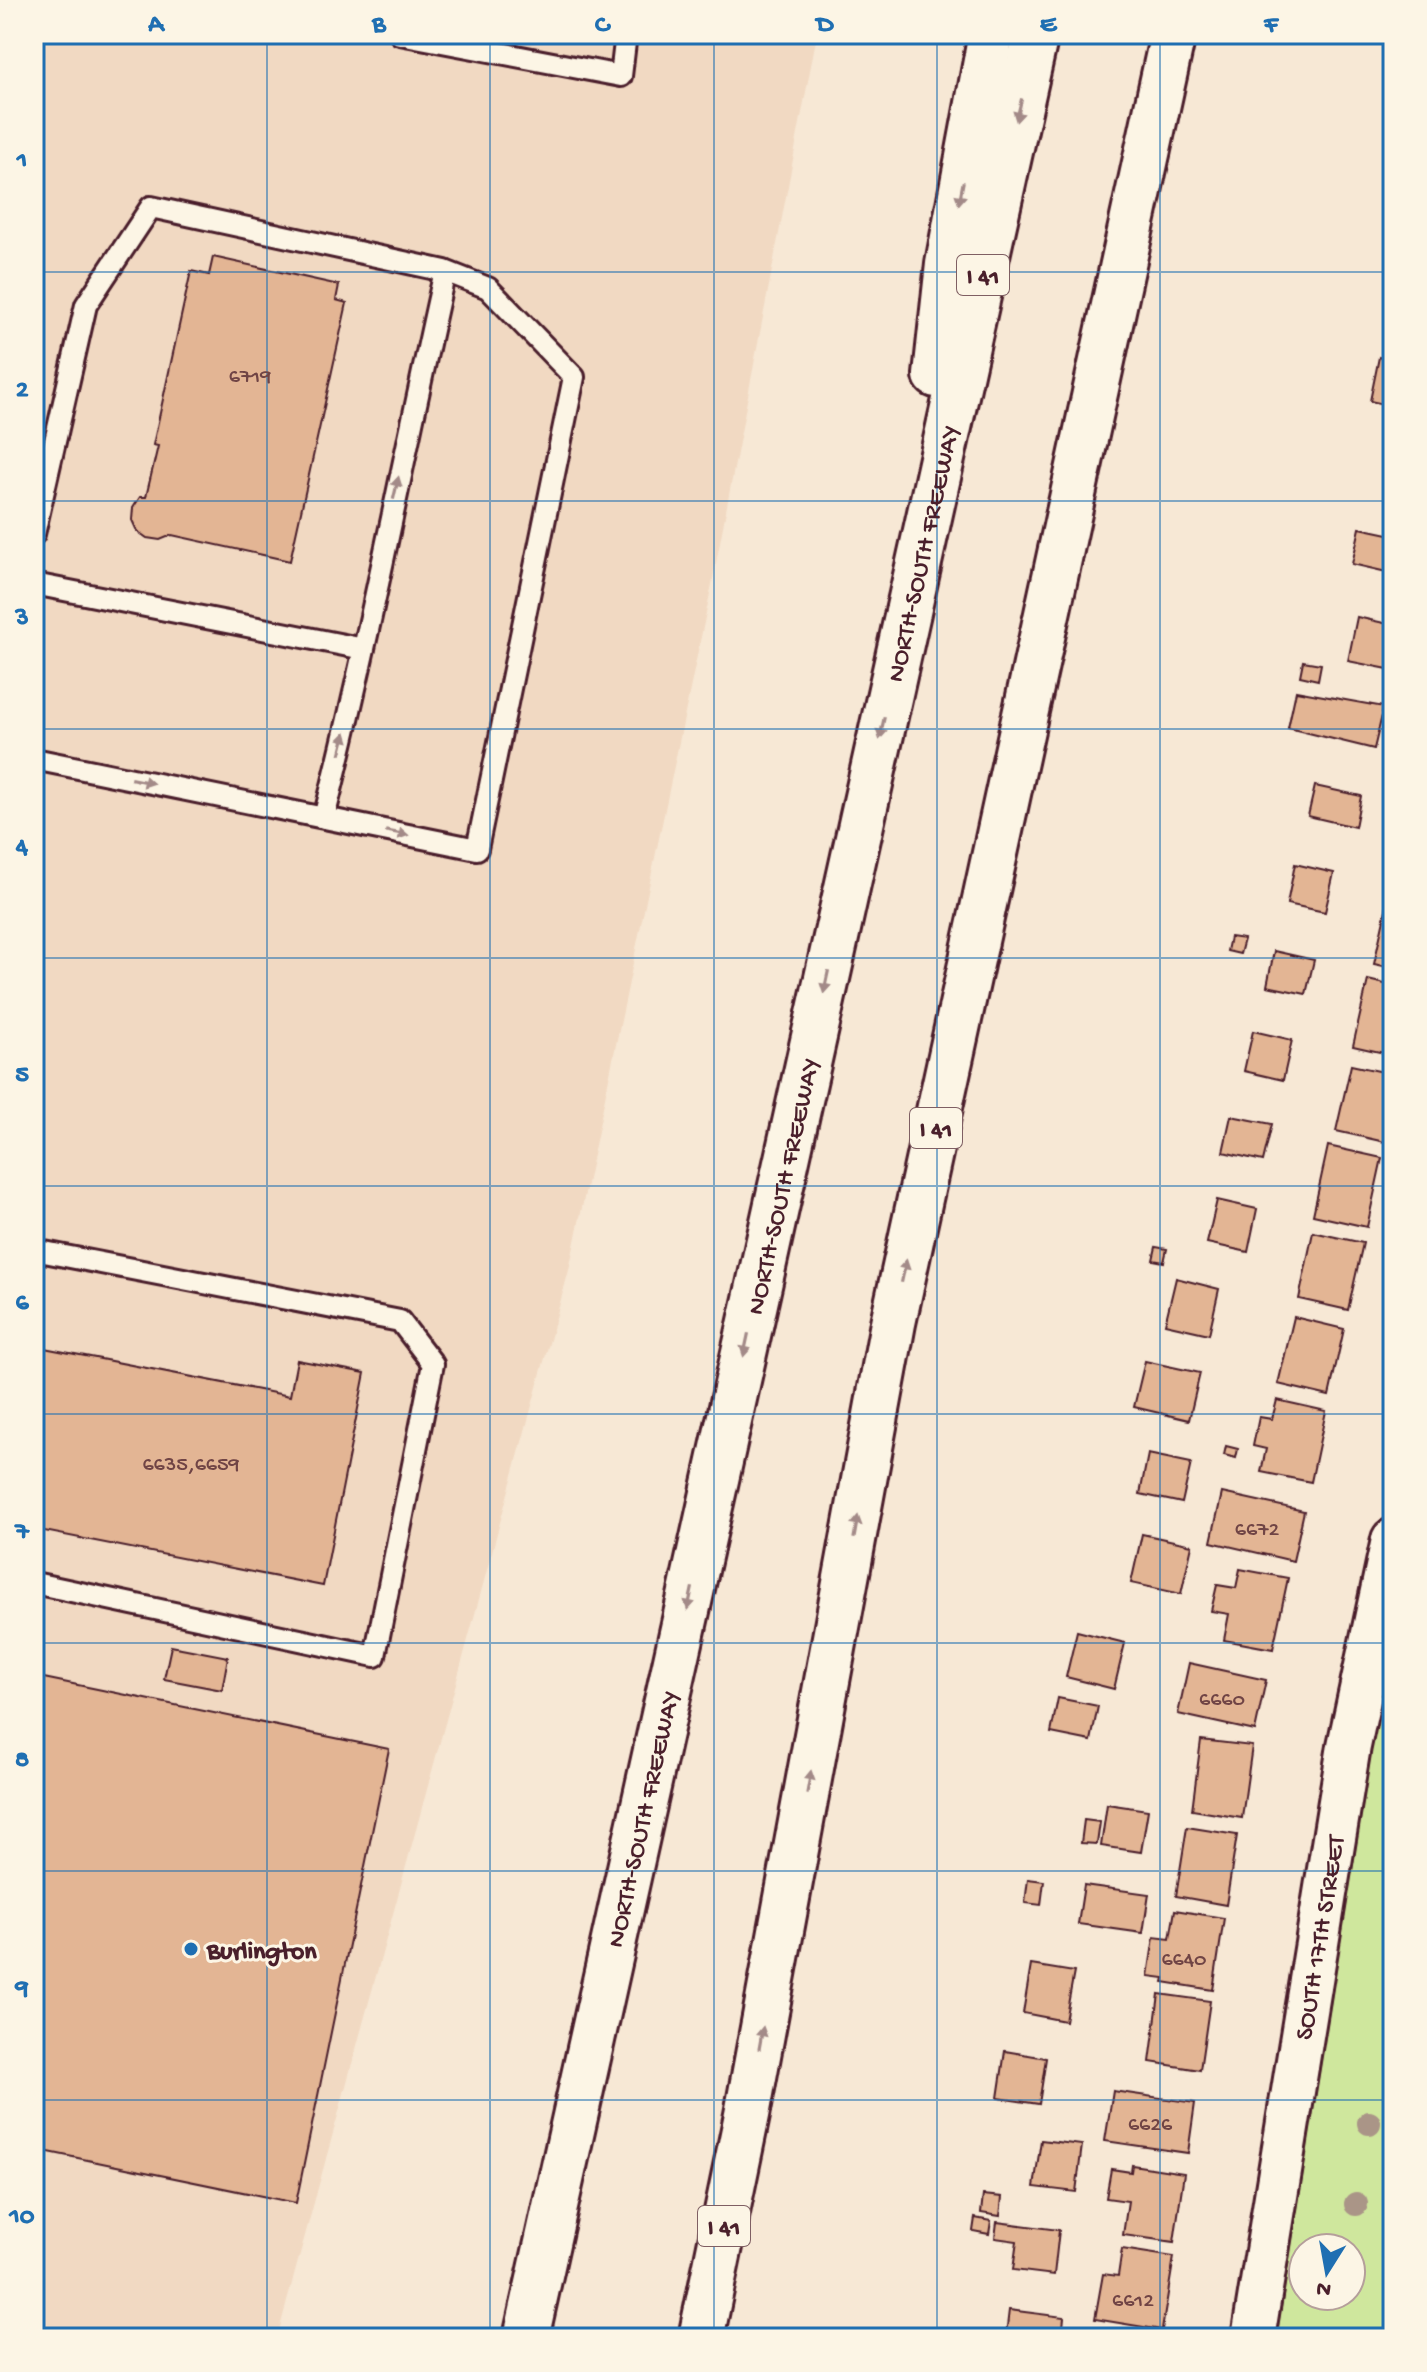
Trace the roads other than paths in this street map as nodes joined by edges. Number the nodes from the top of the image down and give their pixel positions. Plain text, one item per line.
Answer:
1 (400, 34) edge
2 (626, 34) edge
3 (991, 34) edge
4 (1036, 34) edge
5 (1173, 34) edge
6 (1184, 34) edge
7 (1149, 146) junction
8 (445, 271) junction
9 (929, 515) junction
10 (34, 534) edge
11 (34, 584) edge
12 (364, 649) junction
13 (34, 759) edge
14 (324, 818) junction
15 (34, 1250) edge
16 (1393, 1540) edge
17 (34, 1583) edge
18 (747, 2115) junction
19 (526, 2338) edge
20 (701, 2338) edge
21 (726, 2338) edge
22 (1253, 2338) edge

1 - 2 lane
3 -> 9 highway
4 -> 9 highway, NORTH-SOUTH FREEWAY / I 41
5 - 7 highway, I 41
6 - 7 highway
18 -> 7 highway, I 41
8 - 10 lane
12 -> 8 lane
14 -> 8 lane
9 -> 19 highway, NORTH-SOUTH FREEWAY / I 41
11 - 12 lane
14 -> 12 lane
13 -> 14 lane
15 - 17 lane
16 - 22 street, SOUTH 17TH STREET
18 - 20 highway, I 41
18 - 21 highway

